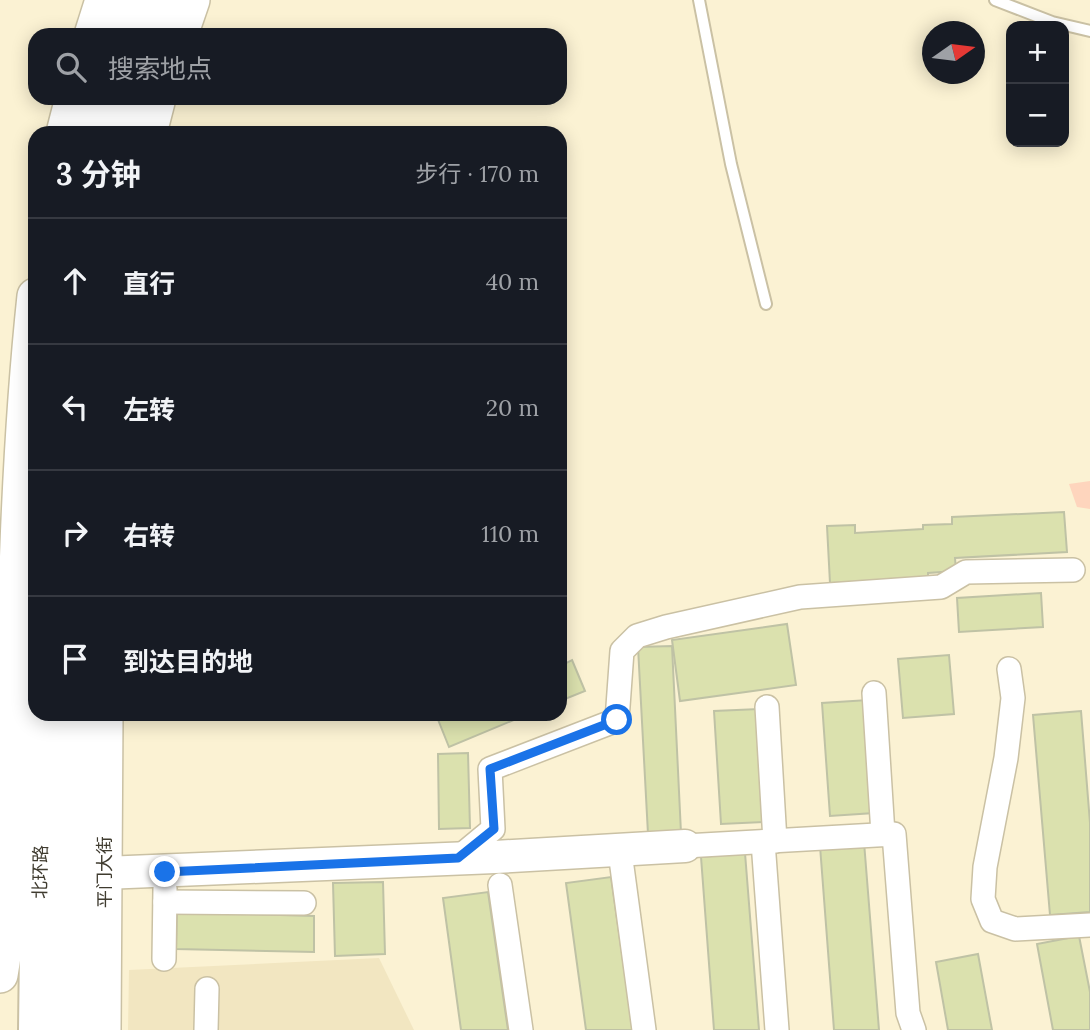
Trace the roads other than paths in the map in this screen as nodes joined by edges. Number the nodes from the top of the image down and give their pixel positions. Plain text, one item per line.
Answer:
1 (103, 0) edge
2 (129, 0) edge
3 (162, 0) edge
4 (192, 0) edge
5 (699, 0) edge
6 (995, 0) edge
7 (94, 28) edge
8 (120, 28) edge
9 (152, 28) edge
10 (182, 28) edge
11 (1090, 31) edge
12 (72, 105) edge
13 (99, 105) edge
14 (130, 105) edge
15 (156, 105) edge
16 (66, 126) edge
17 (94, 126) edge
18 (124, 126) edge
19 (151, 126) edge
20 (766, 304) dead end
21 (28, 481) edge
22 (27, 507) edge
23 (1073, 570) dead end
24 (1009, 668) dead end
25 (874, 693) dead end
26 (19, 704) edge
27 (767, 707) dead end
28 (72, 721) edge
29 (105, 721) edge
30 (883, 834) junction
31 (769, 841) junction
32 (685, 846) joint
33 (620, 852) junction
34 (458, 858) junction
35 (104, 873) junction
36 (500, 885) dead end
37 (165, 887) junction
38 (304, 904) dead end
39 (1090, 925) edge
40 (164, 959) dead end
41 (0, 975) edge
42 (207, 989) dead end
43 (38, 1030) edge
44 (68, 1030) edge
45 (103, 1030) edge
46 (206, 1030) edge
47 (521, 1030) edge
48 (644, 1030) edge
49 (777, 1030) edge
50 (914, 1030) edge

1 - 7 main road
2 - 8 highway
3 - 9 highway
4 - 10 main road
5 - 20 lane
6 - 11 lane
12 - 16 main road
13 - 17 highway
14 - 18 highway
15 - 19 main road
21 - 22 main road
22 - 26 main road
23 - 34 street
24 - 39 street
25 - 30 street
26 - 41 main road
26 - 43 highway, 北环路
27 - 31 street
28 - 44 highway, 北环路
29 - 35 main road, 平门大街
30 - 31 street
30 - 50 street
31 - 32 street
31 - 49 street
32 - 33 street
33 - 34 street
33 - 48 street
34 - 37 street
35 - 37 street
35 - 45 main road, 平门大街
36 - 47 street
37 - 38 street
37 - 40 street
42 - 46 street

